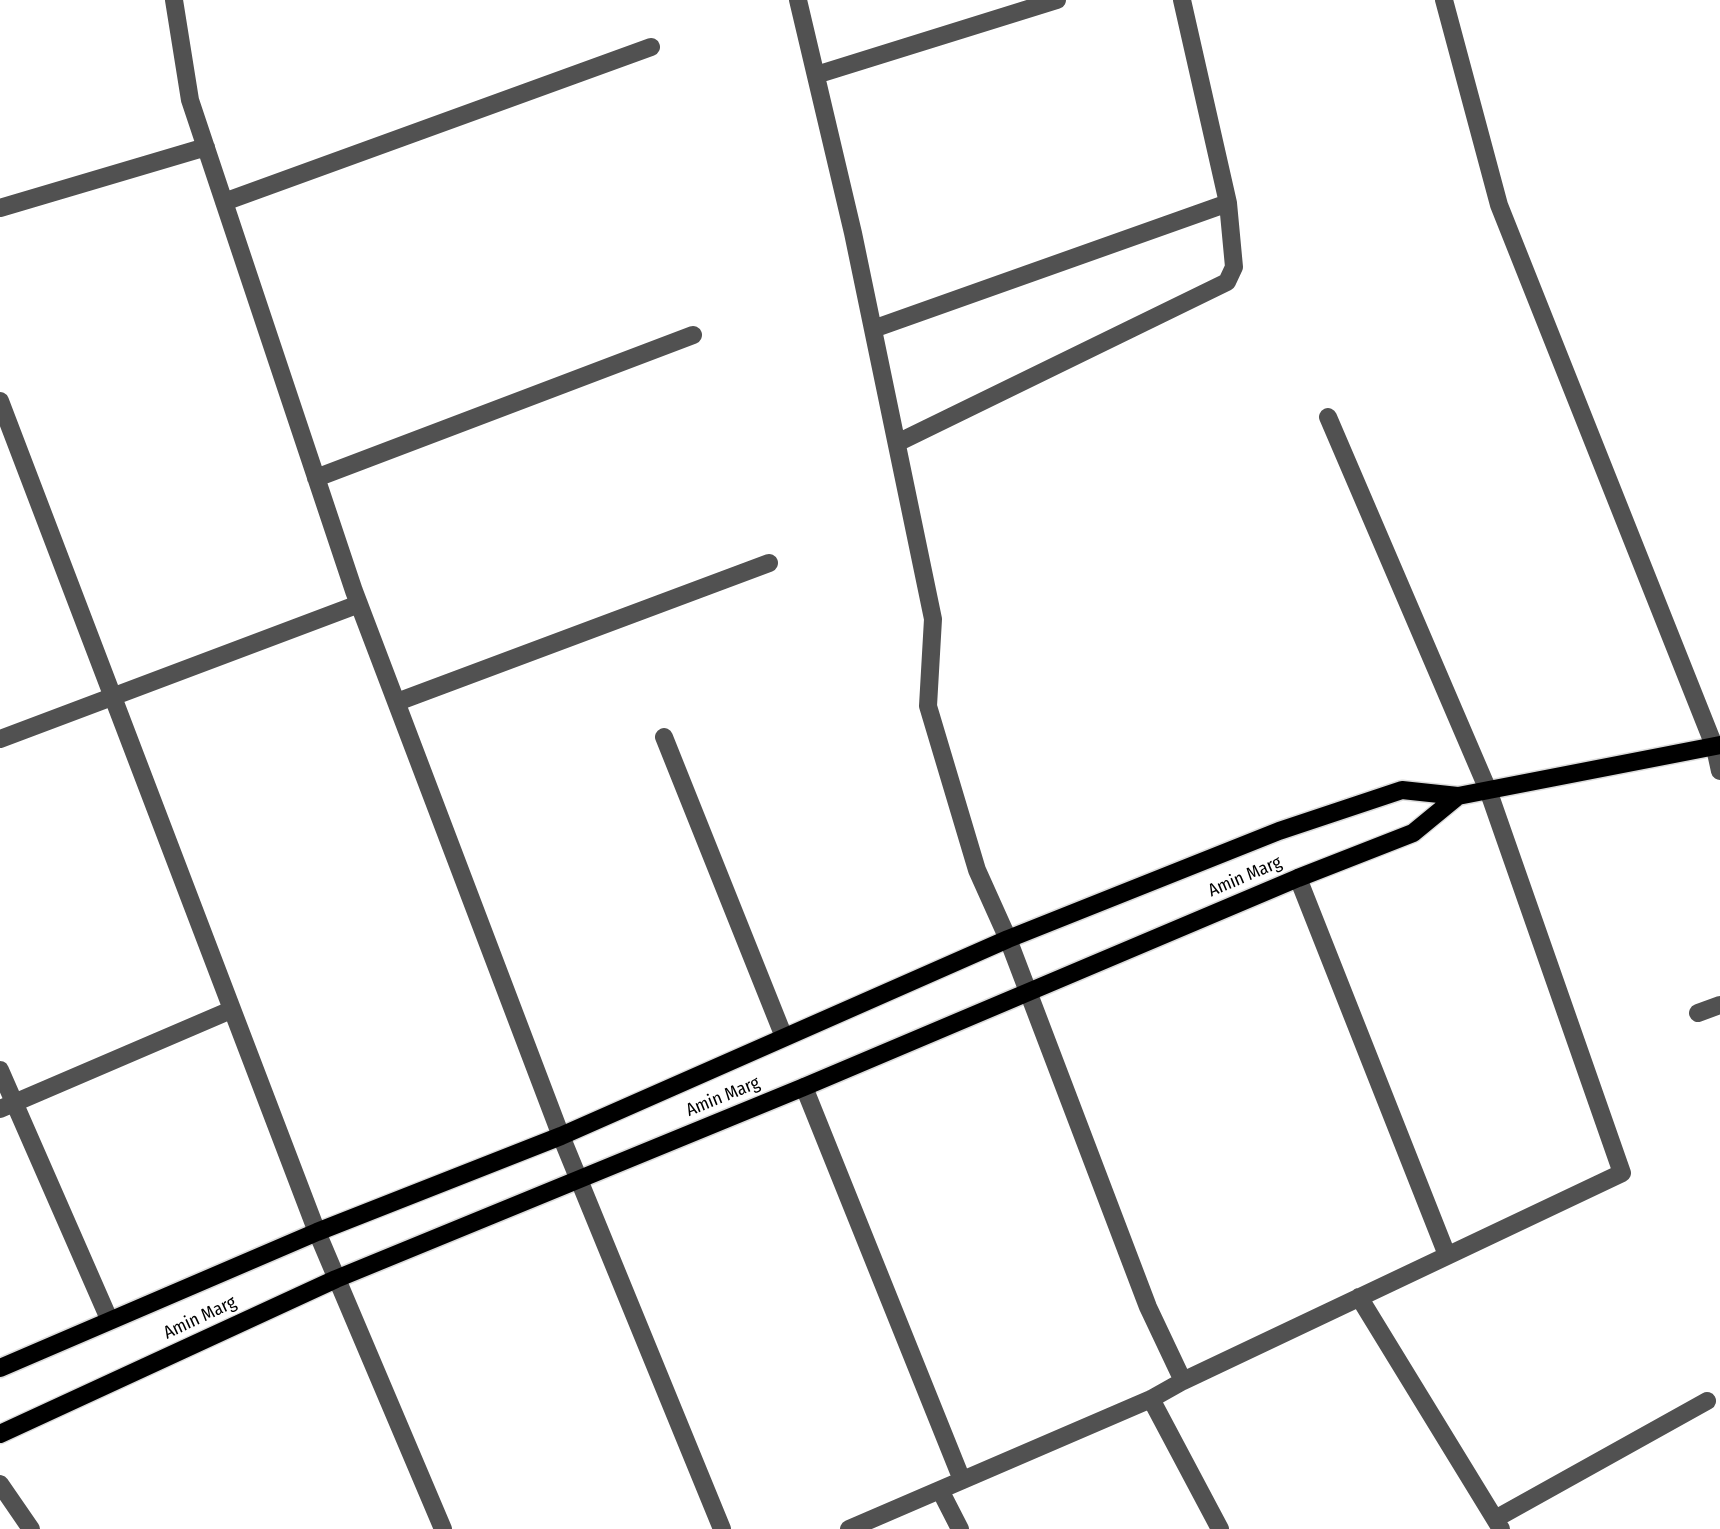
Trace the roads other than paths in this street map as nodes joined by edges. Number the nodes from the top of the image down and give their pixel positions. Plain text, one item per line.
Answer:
1 (174, 0) edge
2 (798, 0) edge
3 (1057, 0) edge
4 (1182, 0) edge
5 (1444, 0) edge
6 (651, 47) dead end
7 (816, 75) junction
8 (206, 147) junction
9 (224, 202) junction
10 (1228, 203) junction
11 (0, 208) edge
12 (873, 329) junction
13 (693, 335) dead end
14 (0, 401) edge
15 (1328, 417) dead end
16 (897, 443) junction
17 (316, 478) junction
18 (769, 563) dead end
19 (359, 604) junction
20 (114, 696) junction
21 (397, 702) junction
22 (664, 737) dead end
23 (0, 739) edge
24 (1717, 746) edge
25 (1720, 771) edge
26 (1488, 790) junction
27 (1458, 796) junction
28 (1298, 878) junction
29 (1008, 939) junction
30 (1028, 991) junction
31 (1720, 1005) edge
32 (231, 1010) junction
33 (1698, 1013) dead end
34 (784, 1037) junction
35 (0, 1070) edge
36 (804, 1087) junction
37 (7, 1106) edge
38 (561, 1136) junction
39 (578, 1178) junction
40 (317, 1232) junction
41 (1447, 1255) junction
42 (336, 1279) junction
43 (1359, 1297) junction
44 (109, 1319) junction
45 (0, 1368) edge
46 (1183, 1381) junction
47 (1151, 1399) junction
48 (1707, 1401) dead end
49 (0, 1434) edge
50 (962, 1480) junction
51 (0, 1484) edge
52 (940, 1490) junction
53 (1498, 1524) edge
54 (31, 1529) edge
55 (443, 1529) edge
56 (722, 1529) edge
57 (849, 1529) edge
58 (960, 1529) edge
59 (1220, 1529) edge

1 - 8 street
2 - 7 street
3 - 7 street
4 - 10 street
5 - 24 street
6 - 9 street
7 - 12 street
8 - 9 street
8 - 11 street
9 - 17 street
10 - 12 street
10 - 16 street
12 - 16 street
13 - 17 street
14 - 20 street
15 - 26 street
16 - 29 street
17 - 19 street
18 - 21 street
19 - 20 street
19 - 21 street
20 - 23 street
20 - 32 street
21 - 38 street
22 - 34 street
24 - 25 street
24 - 26 main road, Amin Marg
26 - 27 main road, Amin Marg
26 - 41 street
27 - 28 main road, Amin Marg
27 - 29 main road, Amin Marg
28 - 30 main road, Amin Marg
28 - 41 street
29 - 30 street
29 - 34 main road, Amin Marg
30 - 36 main road, Amin Marg
30 - 46 street
31 - 33 street
32 - 37 street
32 - 40 street
34 - 38 main road, Amin Marg
35 - 37 street
36 - 39 main road, Amin Marg
36 - 50 street
37 - 44 street
38 - 39 street
38 - 40 main road, Amin Marg
39 - 42 main road, Amin Marg
39 - 56 street
40 - 42 street
40 - 44 main road, Amin Marg
41 - 43 street
42 - 49 main road, Amin Marg
42 - 55 street
43 - 46 street
43 - 53 street
44 - 45 main road, Amin Marg
46 - 47 street
47 - 50 street
47 - 59 street
48 - 53 street
50 - 52 street
51 - 54 street
52 - 57 street
52 - 58 street

